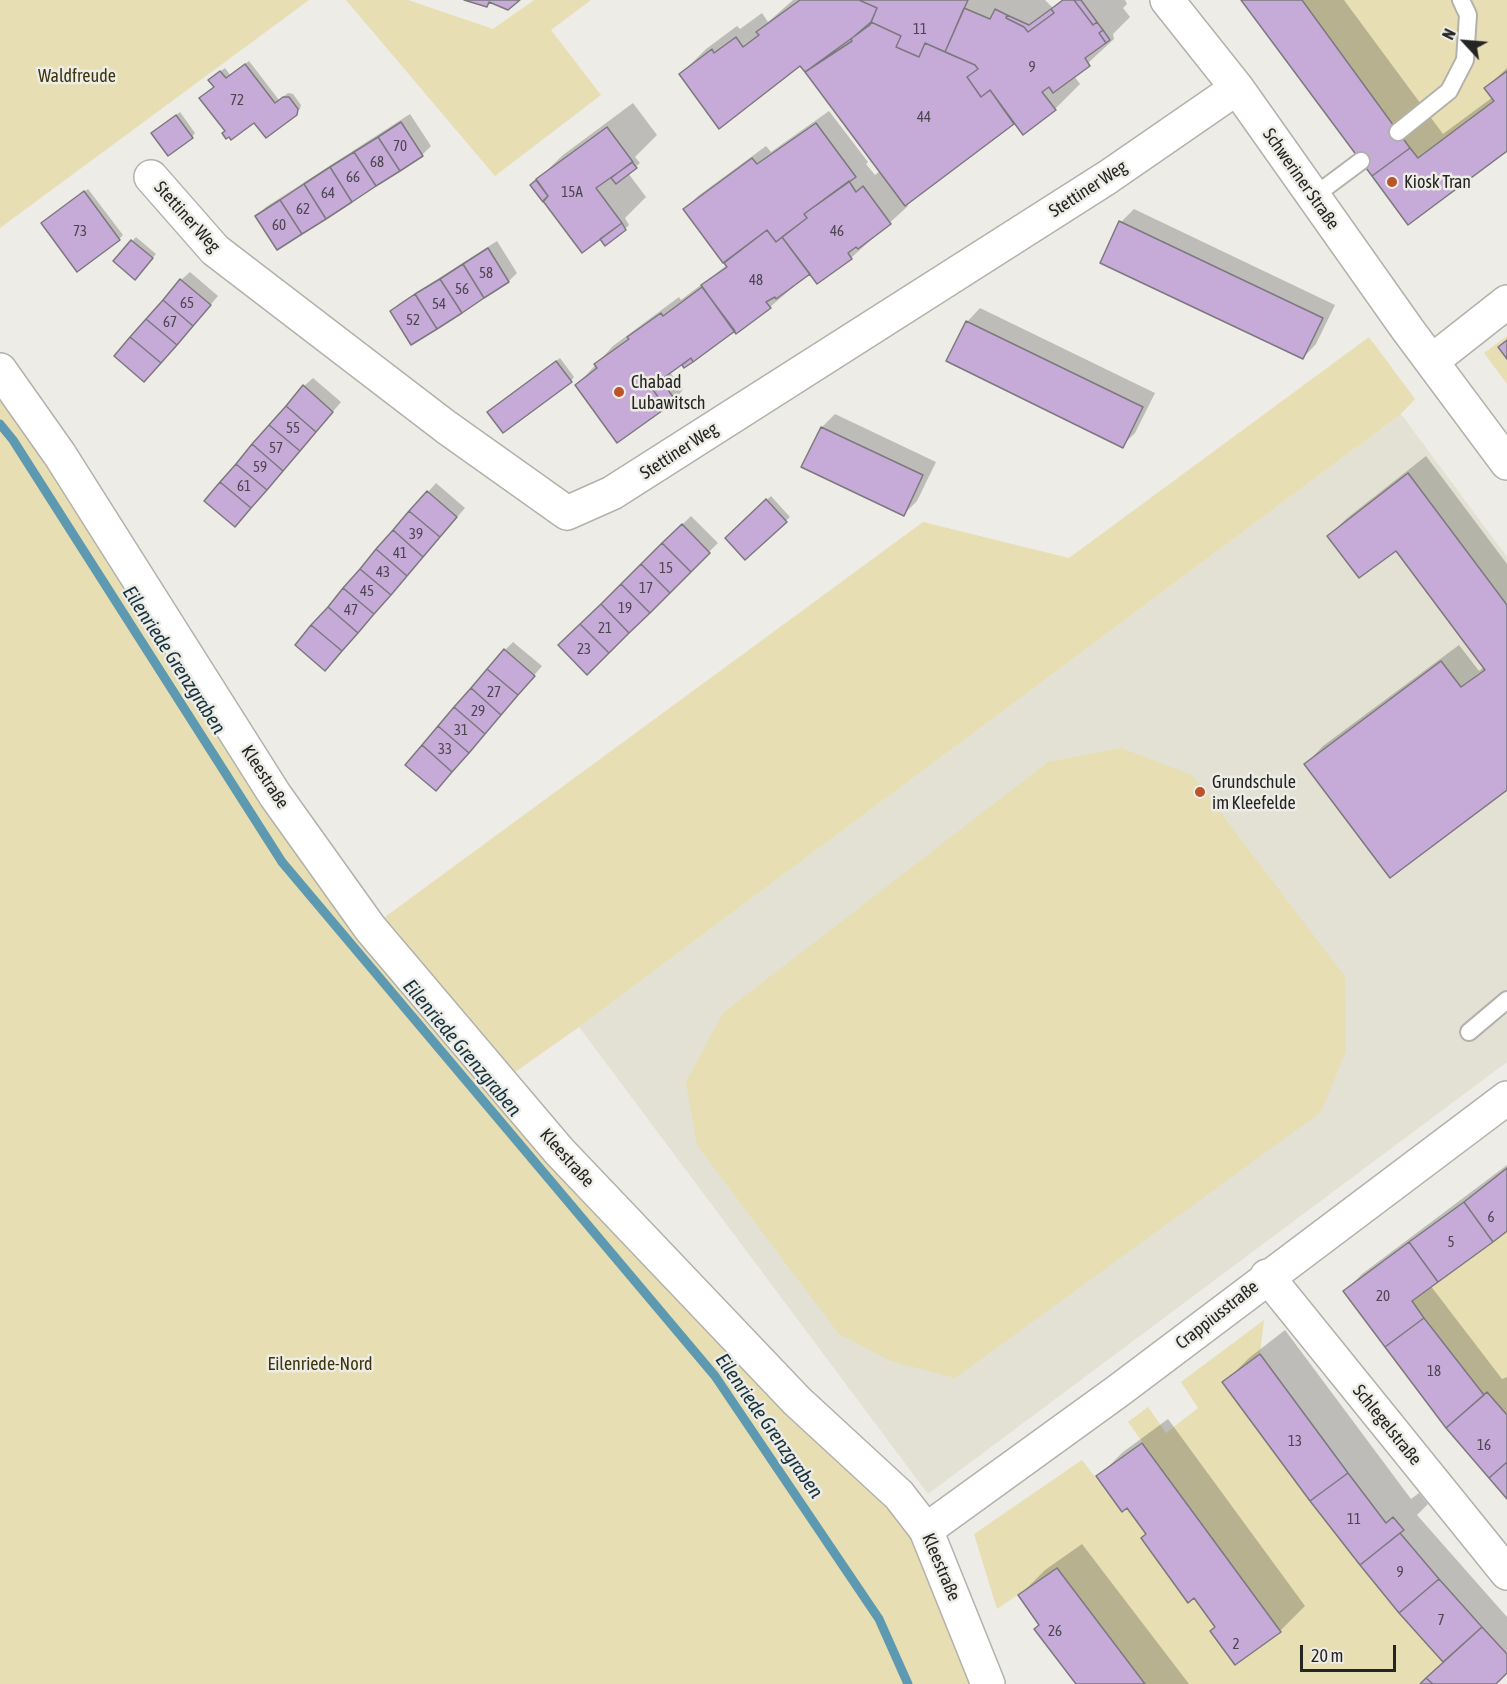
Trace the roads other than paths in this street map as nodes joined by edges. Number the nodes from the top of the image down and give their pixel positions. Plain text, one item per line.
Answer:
1 (1167, 0) edge
2 (1461, 0) edge
3 (1237, 88) junction
4 (1398, 132) dead end
5 (1361, 161) dead end
6 (151, 177) dead end
7 (1314, 196) junction
8 (1507, 302) edge
9 (1432, 361) junction
10 (0, 370) edge
11 (1507, 463) edge
12 (1507, 1000) edge
13 (1469, 1032) dead end
14 (1507, 1098) edge
15 (1267, 1276) junction
16 (926, 1530) junction
17 (1507, 1573) edge
18 (988, 1684) edge

1 - 3 street, Schweriner Straße
2 - 4 lane
3 - 6 street, Stettiner Weg
3 - 7 street, Schweriner Straße
5 - 7 lane
7 - 9 street, Schweriner Straße
8 - 9 street
9 - 11 street, Schweriner Straße
10 - 16 street, Kleestraße
12 - 13 lane
14 - 15 street, Crappiusstraße
15 - 16 street, Crappiusstraße
15 - 17 street, Schlegelstraße
16 - 18 street, Kleestraße

